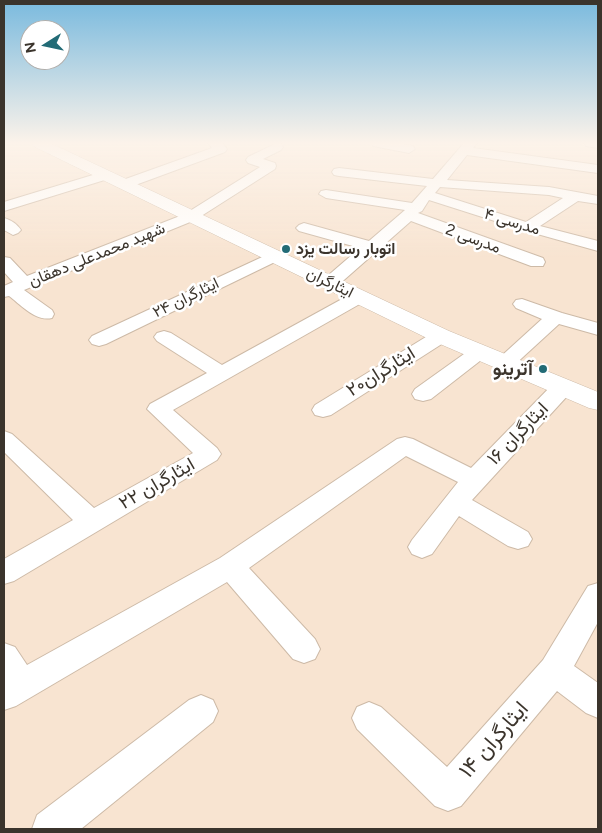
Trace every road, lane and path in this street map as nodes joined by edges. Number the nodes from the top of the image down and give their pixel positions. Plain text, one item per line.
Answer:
1 (105, 182) edge
2 (122, 182) edge
3 (245, 182) edge
4 (427, 182) edge
5 (437, 183) junction
6 (326, 194) dead end
7 (427, 195) junction
8 (576, 196) junction
9 (598, 200) edge
10 (4, 207) edge
11 (413, 212) junction
12 (190, 217) junction
13 (528, 227) junction
14 (304, 228) dead end
15 (598, 246) edge
16 (374, 247) junction
17 (273, 256) junction
18 (4, 262) edge
19 (537, 262) dead end
20 (330, 284) junction
21 (13, 288) edge
22 (359, 297) junction
23 (522, 304) dead end
24 (45, 314) dead end
25 (555, 317) junction
26 (598, 329) edge
27 (441, 336) junction
28 (164, 337) dead end
29 (99, 340) dead end
30 (478, 353) junction
31 (504, 364) junction
32 (222, 374) junction
33 (562, 388) junction
34 (423, 394) dead end
35 (598, 402) edge
36 (322, 410) dead end
37 (4, 439) edge
38 (474, 480) junction
39 (456, 502) junction
40 (92, 522) junction
41 (518, 539) dead end
42 (422, 547) dead end
43 (230, 566) junction
44 (4, 573) edge
45 (598, 596) edge
46 (304, 649) dead end
47 (4, 657) edge
48 (554, 670) junction
49 (13, 690) edge
50 (598, 702) edge
51 (201, 711) dead end
52 (369, 718) dead end
53 (52, 829) edge

1 - 10 street
2 - 12 main road, ایثارگران
3 - 12 street, شهید محمدعلی دهقان
4 - 5 street
5 - 7 street
5 - 8 street
6 - 11 street, مدرسی 2
7 - 11 street
7 - 13 street, مدرسی ۴
8 - 9 street
8 - 13 street
11 - 16 street
11 - 19 street, مدرسی 2
12 - 17 main road, ایثارگران
12 - 21 street, شهید محمدعلی دهقان
13 - 15 street, مدرسی ۴
14 - 16 street
16 - 20 street
17 - 20 main road, ایثارگران
17 - 29 street, ایثارگران ۲۴
18 - 21 street
20 - 22 main road, ایثارگران
21 - 24 street
22 - 27 main road, ایثارگران
22 - 32 street, ایثارگران ۲۲
23 - 25 street
25 - 26 street
25 - 31 street
27 - 30 main road, ایثارگران
27 - 36 street, ۲۰ایثارگران
28 - 32 street
30 - 31 main road, ایثارگران
30 - 34 street
31 - 33 main road, ایثارگران
32 - 40 street, ایثارگران ۲۲
33 - 35 main road, ایثارگران
33 - 38 street, ایثارگران ۱۶
37 - 40 street
38 - 39 street, ایثارگران ۱۶
38 - 43 street
39 - 41 street
39 - 42 street, ایثارگران ۱۶
40 - 44 street, ایثارگران ۲۲
43 - 46 street
43 - 49 street
45 - 48 street, ایثارگران ۱۴
47 - 49 street
48 - 50 street
48 - 52 street, ایثارگران ۱۴
51 - 53 street

